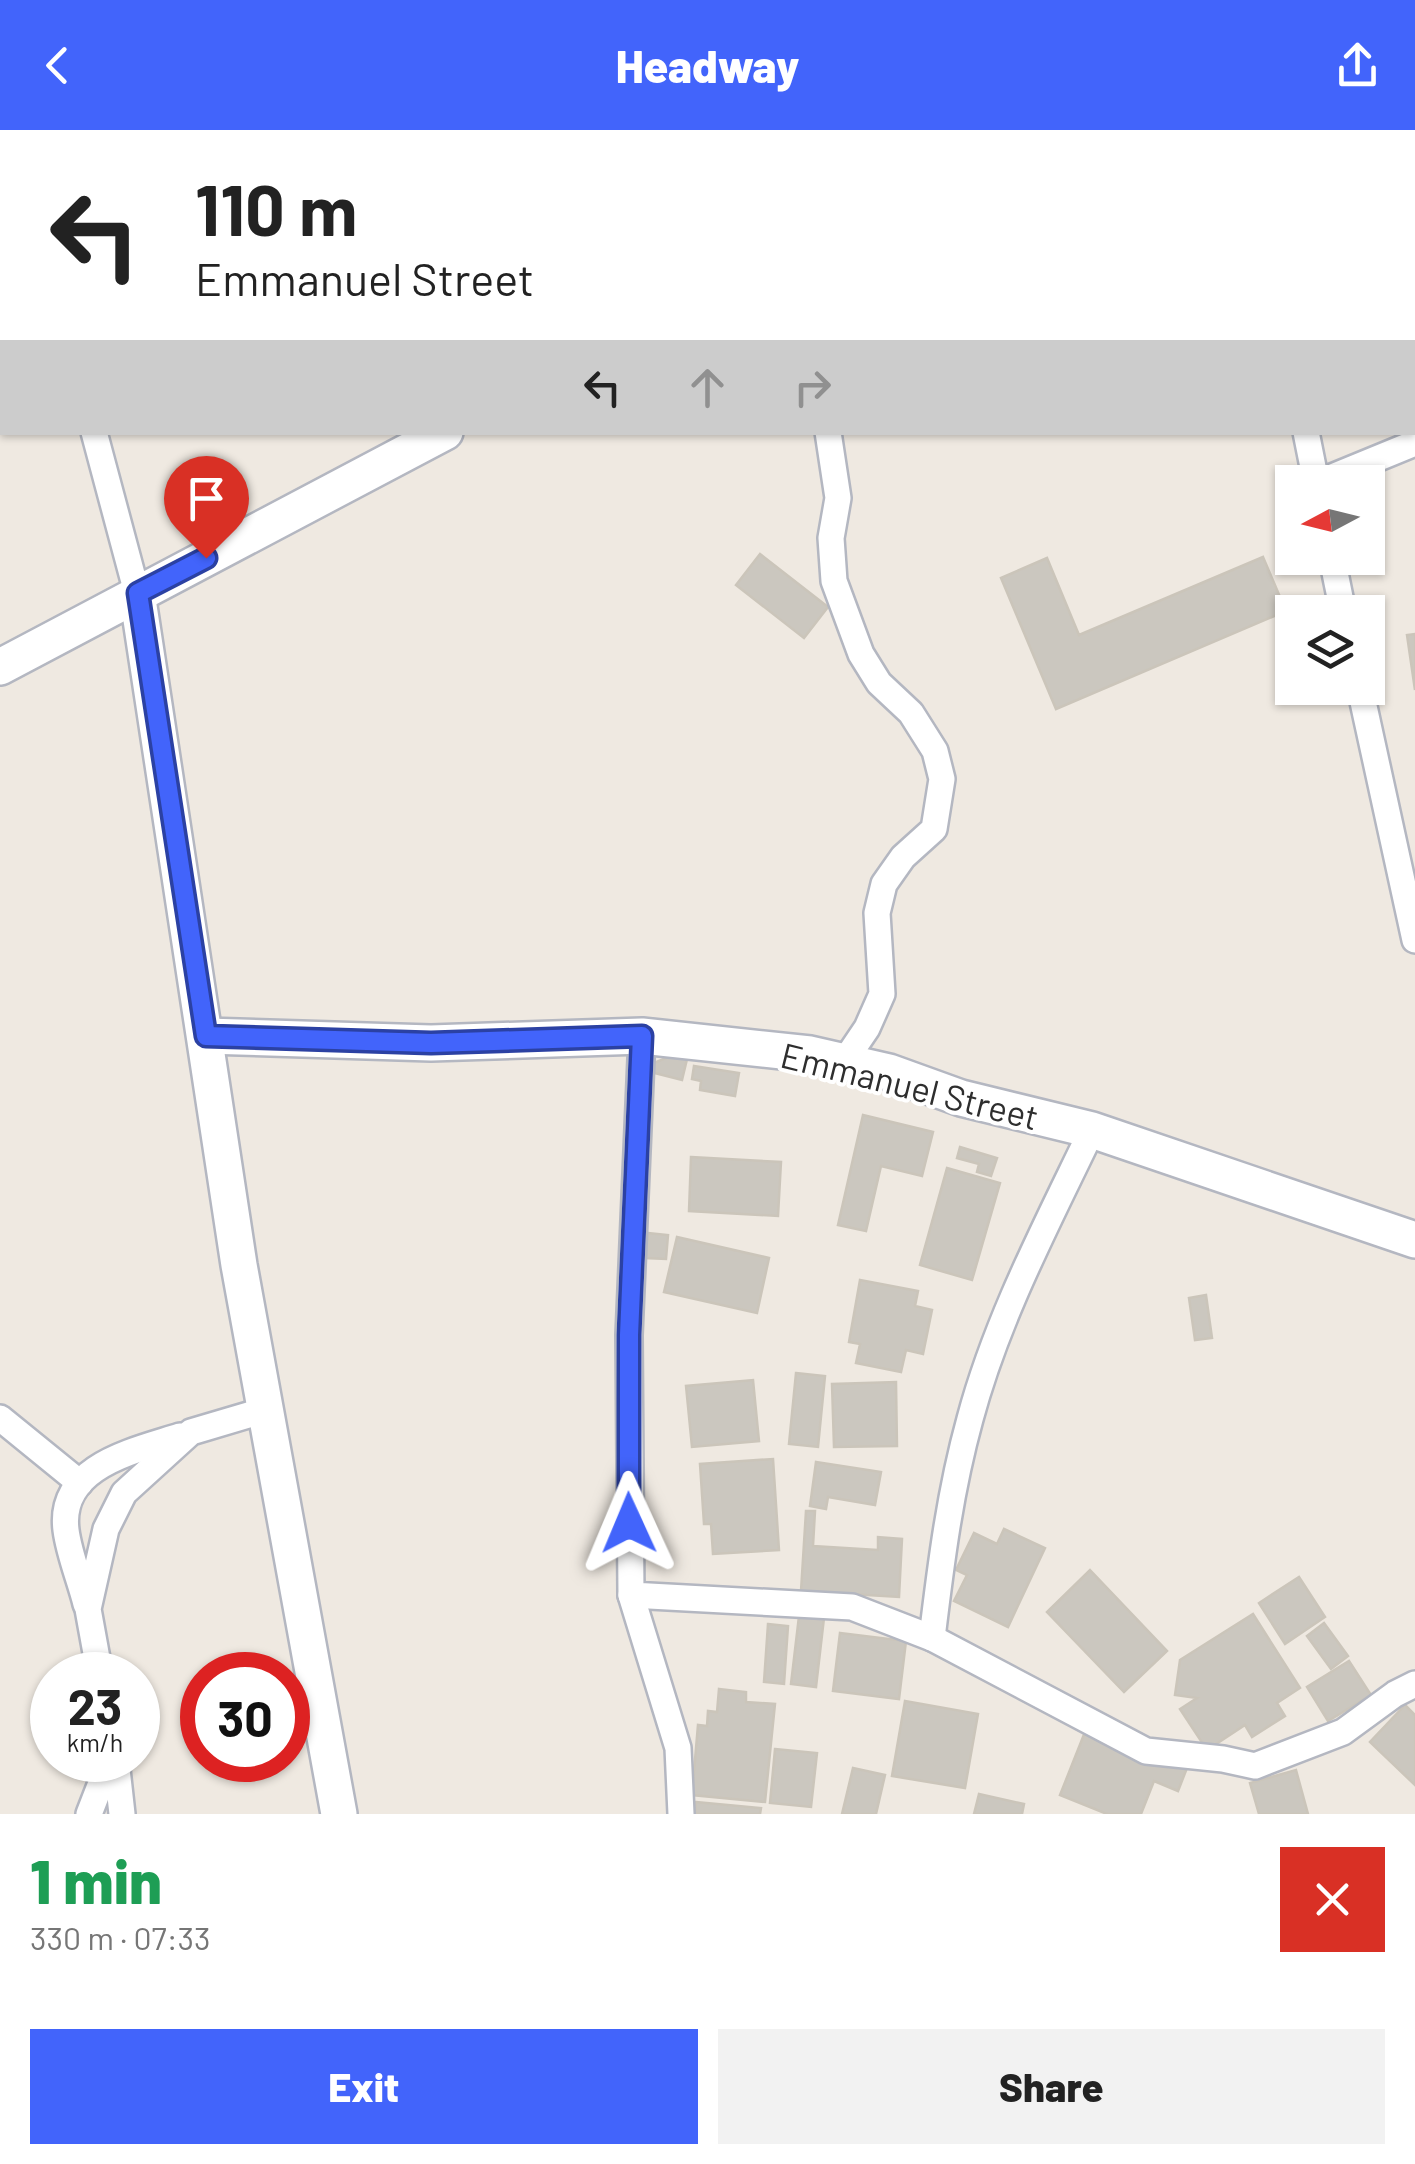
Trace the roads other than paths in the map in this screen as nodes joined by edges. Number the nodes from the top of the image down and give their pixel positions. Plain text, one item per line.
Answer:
1 (95, 435) edge
2 (438, 435) edge
3 (828, 435) edge
4 (1307, 435) edge
5 (1415, 443) edge
6 (1314, 465) edge
7 (1360, 465) edge
8 (138, 593) junction
9 (0, 667) edge
10 (1364, 705) edge
11 (1415, 940) edge
12 (206, 1036) junction
13 (642, 1036) junction
14 (844, 1062) junction
15 (1092, 1130) junction
16 (1415, 1240) edge
17 (265, 1410) junction
18 (0, 1418) edge
19 (192, 1432) junction
20 (80, 1482) junction
21 (631, 1595) junction
22 (88, 1609) junction
23 (932, 1638) junction
24 (96, 1652) edge
25 (1415, 1684) edge
26 (103, 1782) edge
27 (117, 1782) edge
28 (89, 1814) edge
29 (122, 1814) edge
30 (339, 1814) edge
31 (681, 1814) edge

1 - 8 street
2 - 8 main road
3 - 14 street
4 - 6 street
5 - 7 street
8 - 9 main road
8 - 12 main road
10 - 11 street
12 - 13 main road, Emmanuel Street
12 - 17 main road
13 - 14 main road, Emmanuel Street
13 - 21 street
14 - 15 main road, Emmanuel Street
15 - 16 main road, Emmanuel Street
15 - 23 street
17 - 19 street
17 - 30 main road
18 - 20 street
19 - 20 street
19 - 22 street
20 - 22 street
21 - 23 street
21 - 31 street
22 - 24 street
23 - 25 street
26 - 28 street
27 - 29 street

